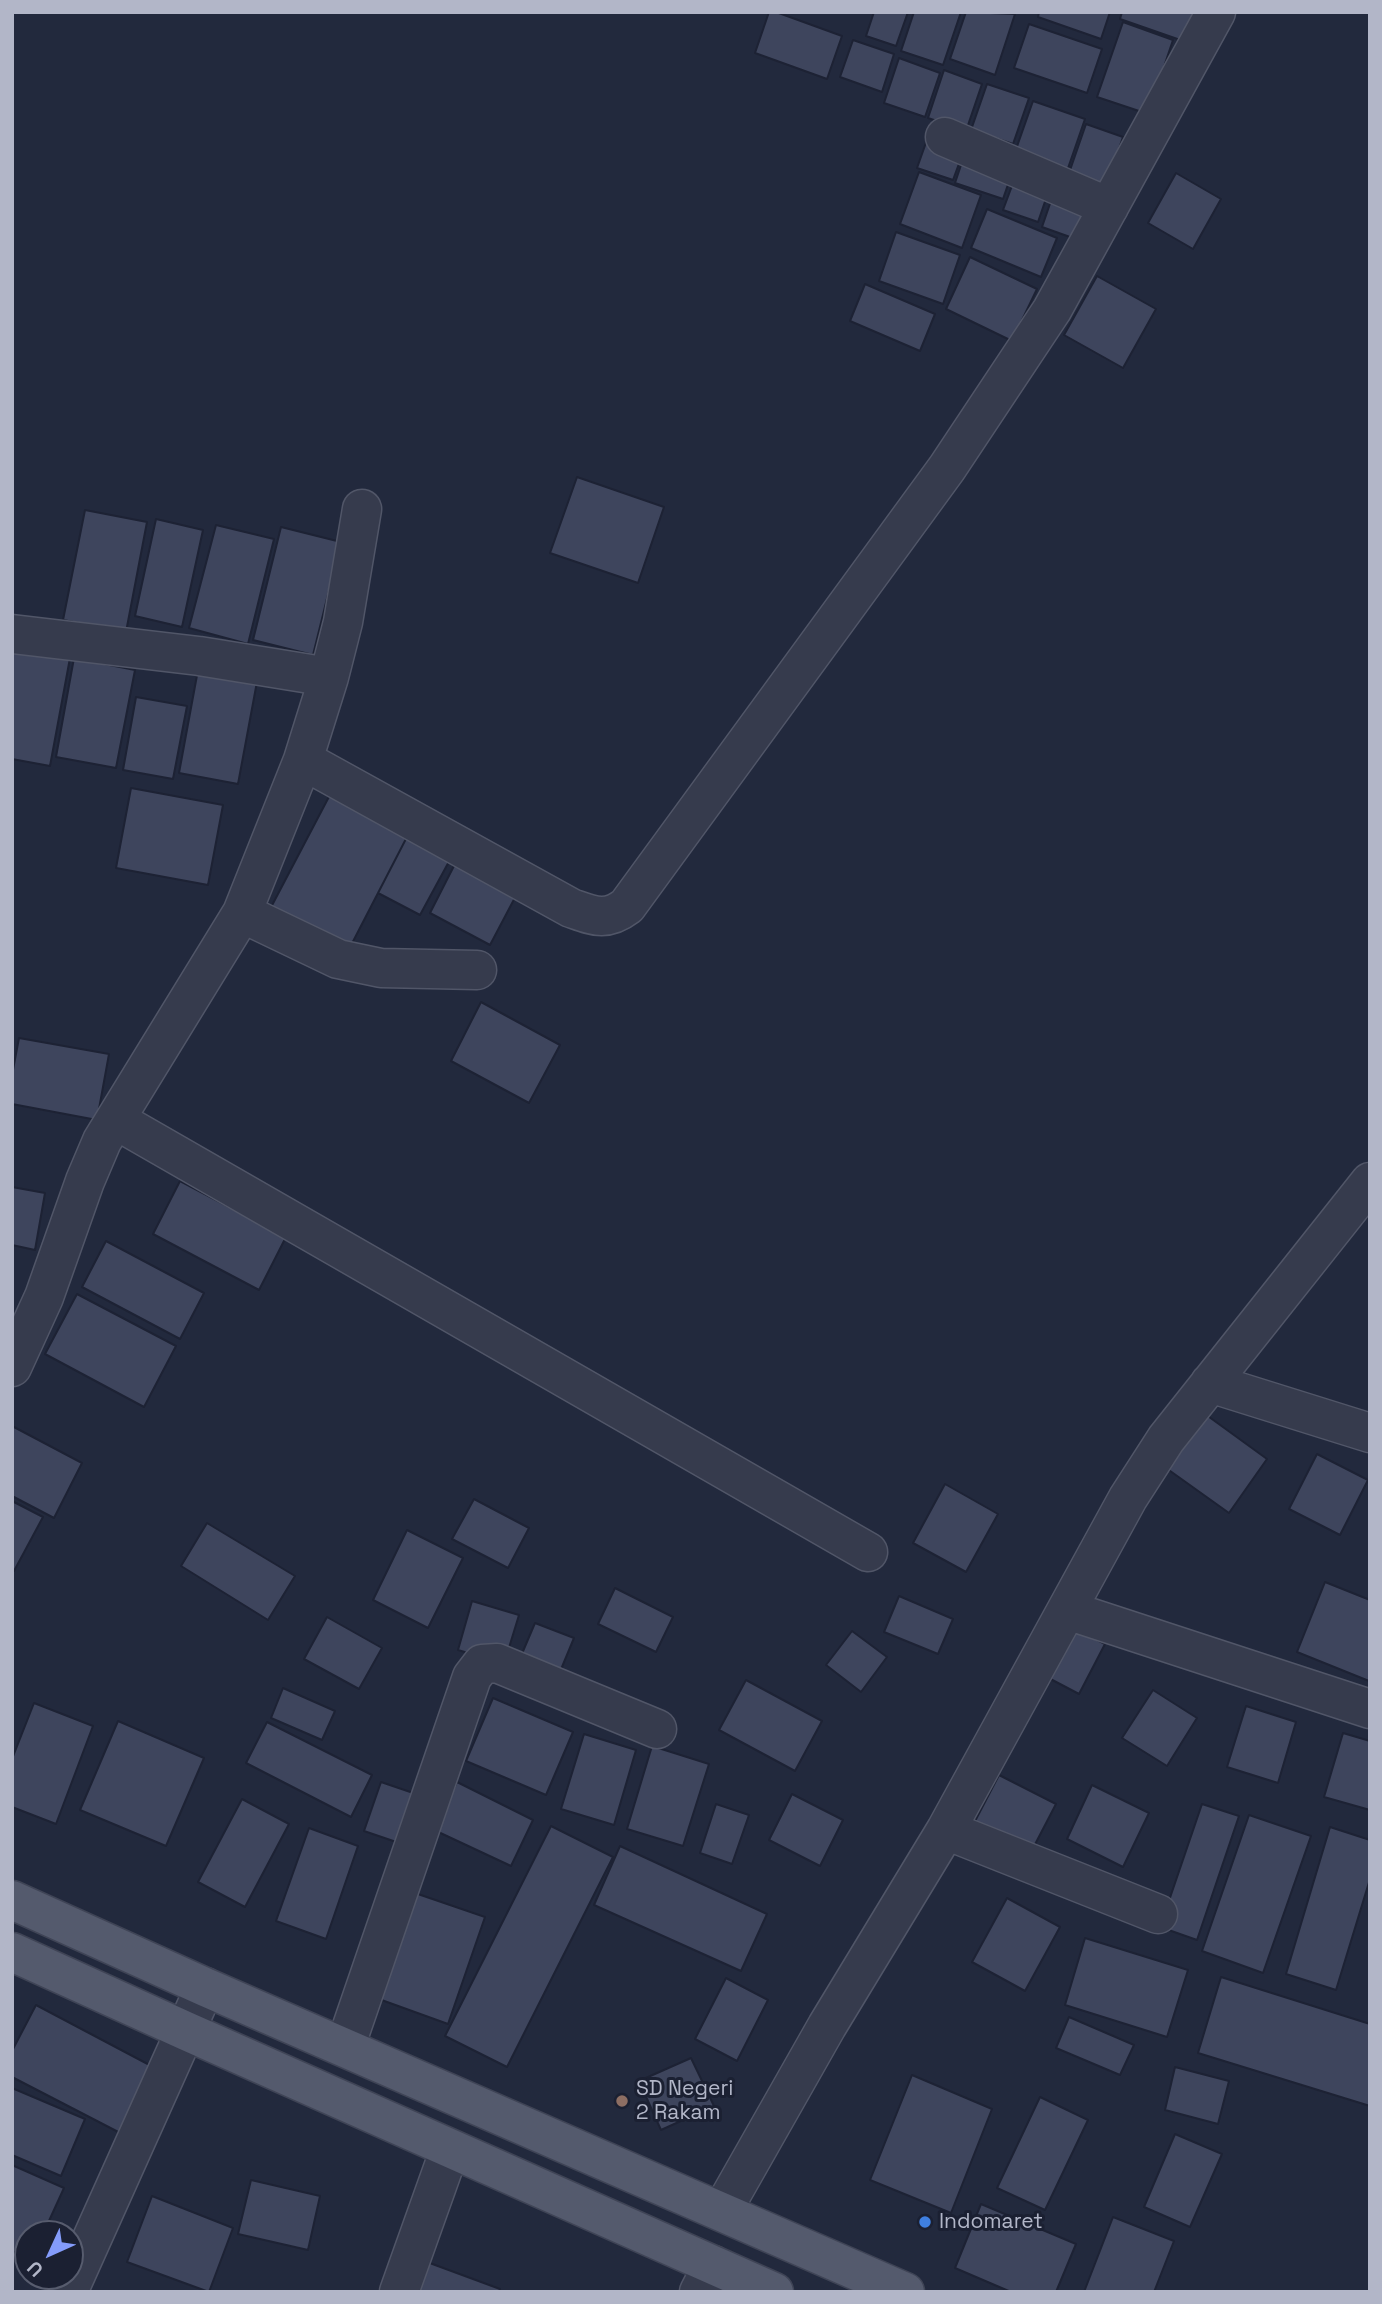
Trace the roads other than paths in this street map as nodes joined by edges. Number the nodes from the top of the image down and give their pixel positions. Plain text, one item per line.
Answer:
1 (1216, 12) edge
2 (944, 137) dead end
3 (1109, 207) junction
4 (362, 509) dead end
5 (12, 634) edge
6 (329, 677) junction
7 (303, 760) junction
8 (242, 913) junction
9 (477, 970) dead end
10 (116, 1120) junction
11 (1370, 1182) edge
12 (28, 1294) edge
13 (12, 1367) edge
14 (1210, 1383) junction
15 (1370, 1433) edge
16 (867, 1552) dead end
17 (1067, 1610) junction
18 (1370, 1709) edge
19 (657, 1729) dead end
20 (946, 1830) junction
21 (12, 1900) edge
22 (1158, 1914) dead end
23 (12, 1952) edge
24 (205, 1987) junction
25 (186, 2031) junction
26 (345, 2047) junction
27 (450, 2149) junction
28 (722, 2211) junction
29 (706, 2278) edge
30 (68, 2292) edge
31 (399, 2292) edge
32 (774, 2292) edge
33 (905, 2292) edge

1 - 3 street
2 - 3 street
3 - 7 street
4 - 6 street
5 - 6 street
6 - 7 street
7 - 8 street
8 - 9 street
8 - 10 street
10 - 12 street
10 - 16 street
11 - 14 street
12 - 13 street
14 - 15 street
14 - 17 street
17 - 18 street
17 - 20 street
19 - 26 street
20 - 22 street
20 - 28 street
21 - 24 main road
23 - 25 main road
24 - 25 street
24 - 26 main road
25 - 27 main road
25 - 30 street
26 - 28 main road
27 - 29 main road
27 - 31 street
28 - 33 main road
29 - 32 main road

